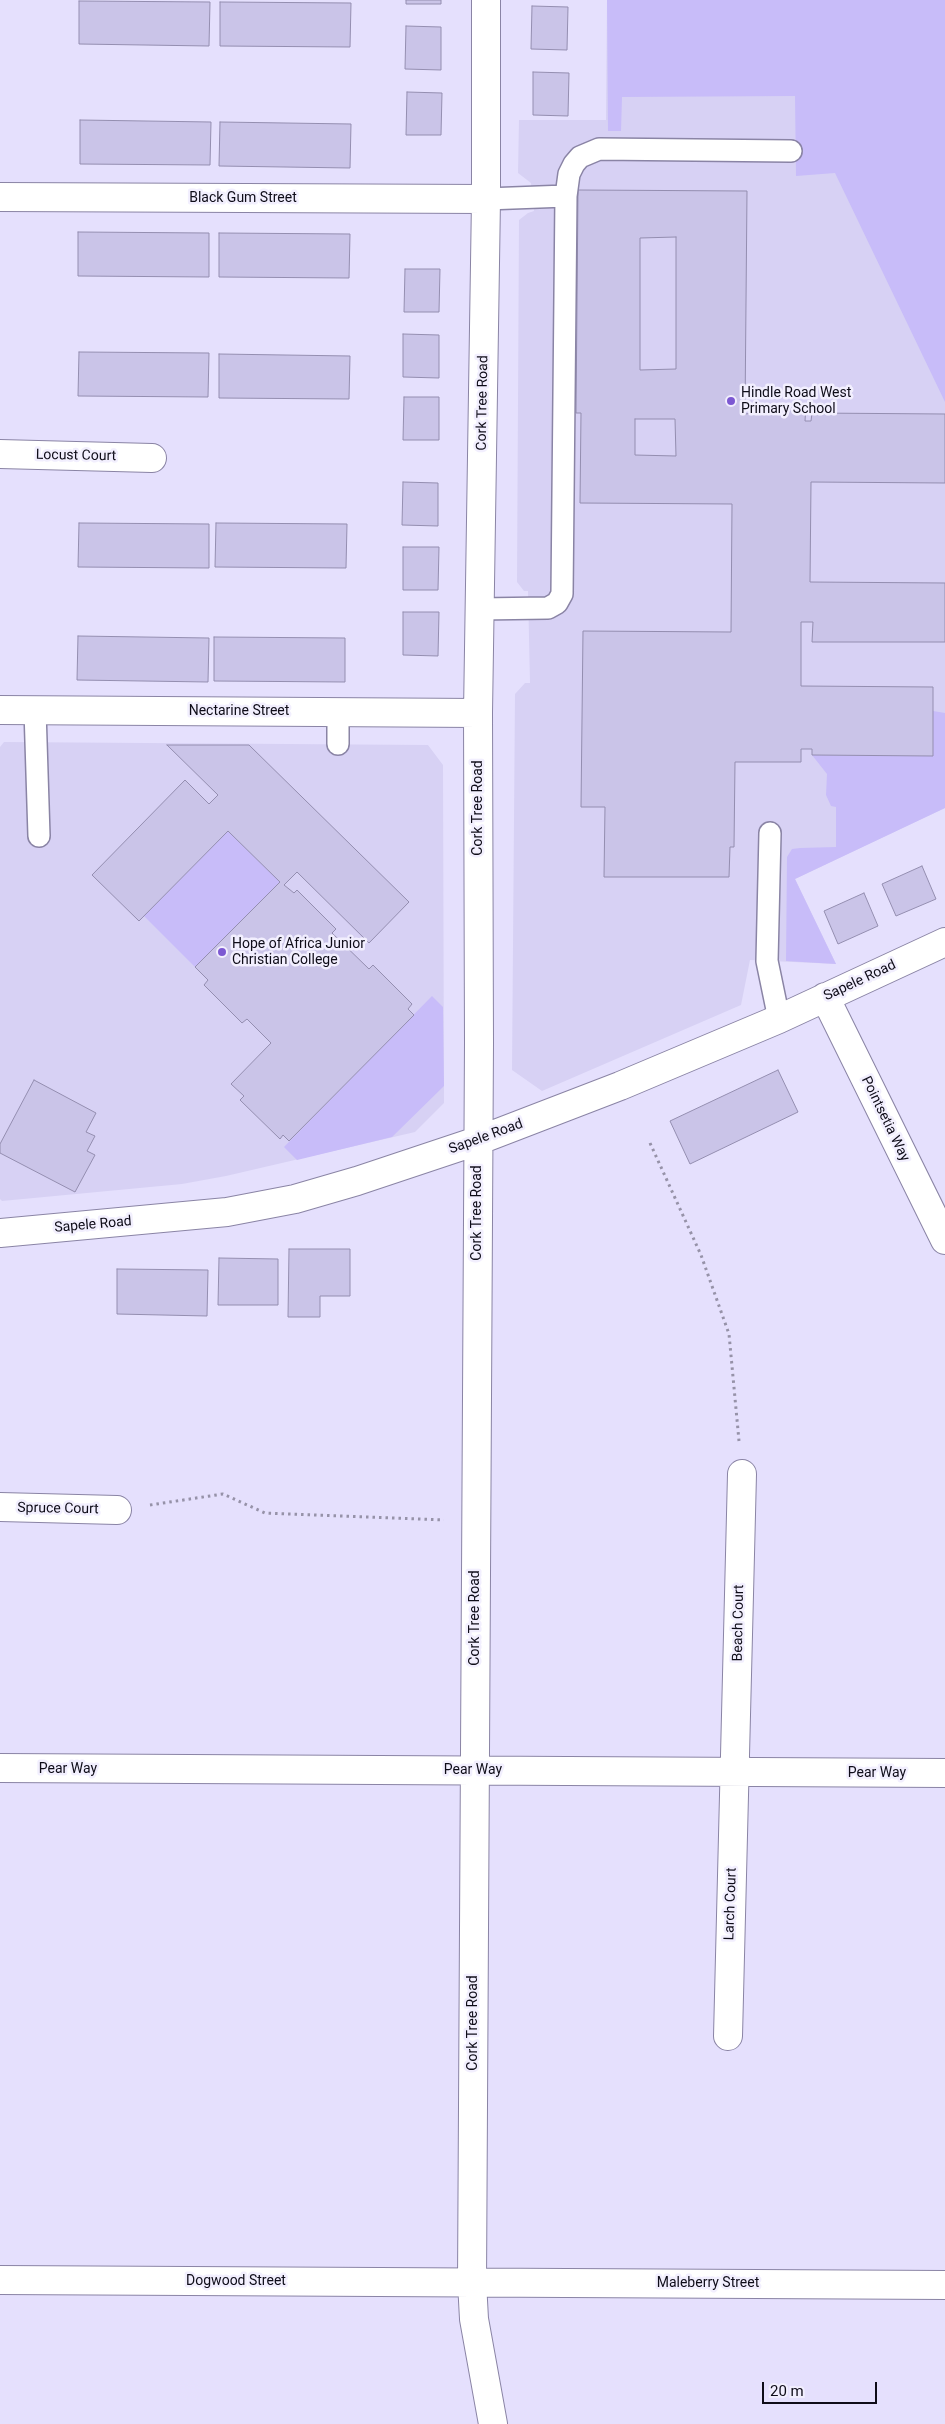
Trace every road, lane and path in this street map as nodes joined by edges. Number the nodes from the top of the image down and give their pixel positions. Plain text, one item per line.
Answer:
1 (486, 0) edge
2 (791, 151) dead end
3 (566, 196) junction
4 (0, 197) edge
5 (486, 199) junction
6 (0, 454) edge
7 (152, 458) dead end
8 (479, 609) junction
9 (0, 710) edge
10 (35, 710) junction
11 (338, 712) junction
12 (478, 713) junction
13 (338, 744) dead end
14 (770, 833) dead end
15 (39, 836) dead end
16 (945, 942) edge
17 (825, 997) junction
18 (779, 1019) junction
19 (477, 1141) junction
20 (650, 1142) dead end
21 (0, 1233) edge
22 (945, 1240) edge
23 (742, 1474) joint
24 (0, 1507) edge
25 (117, 1510) joint
26 (475, 1522) junction
27 (0, 1768) edge
28 (474, 1770) junction
29 (735, 1772) junction
30 (945, 1773) edge
31 (728, 2036) dead end
32 (0, 2280) edge
33 (472, 2282) junction
34 (945, 2285) edge
35 (493, 2424) edge

1 - 5 street, Cork Tree Road
2 - 3 lane
3 - 5 lane
3 - 8 lane
4 - 5 street, Black Gum Street
5 - 8 street, Cork Tree Road
6 - 7 street, Locust Court
8 - 12 street, Cork Tree Road
9 - 10 street, Nectarine Street
10 - 11 street, Nectarine Street
10 - 15 lane
11 - 12 street, Nectarine Street
11 - 13 lane
12 - 19 street, Cork Tree Road
14 - 18 lane
16 - 17 street, Sapele Road
17 - 18 street, Sapele Road
17 - 22 street, Pointsetia Way
18 - 19 street, Sapele Road
19 - 21 street, Sapele Road
19 - 26 street, Cork Tree Road
20 - 23 path
23 - 29 street, Beach Court
24 - 25 street, Spruce Court
25 - 26 path
26 - 28 street, Cork Tree Road
27 - 28 street, Pear Way
28 - 29 street, Pear Way
28 - 33 street, Cork Tree Road
29 - 30 street, Pear Way
29 - 31 street, Larch Court
32 - 33 street, Dogwood Street
33 - 34 street, Maleberry Street
33 - 35 street, Cork Tree Road

